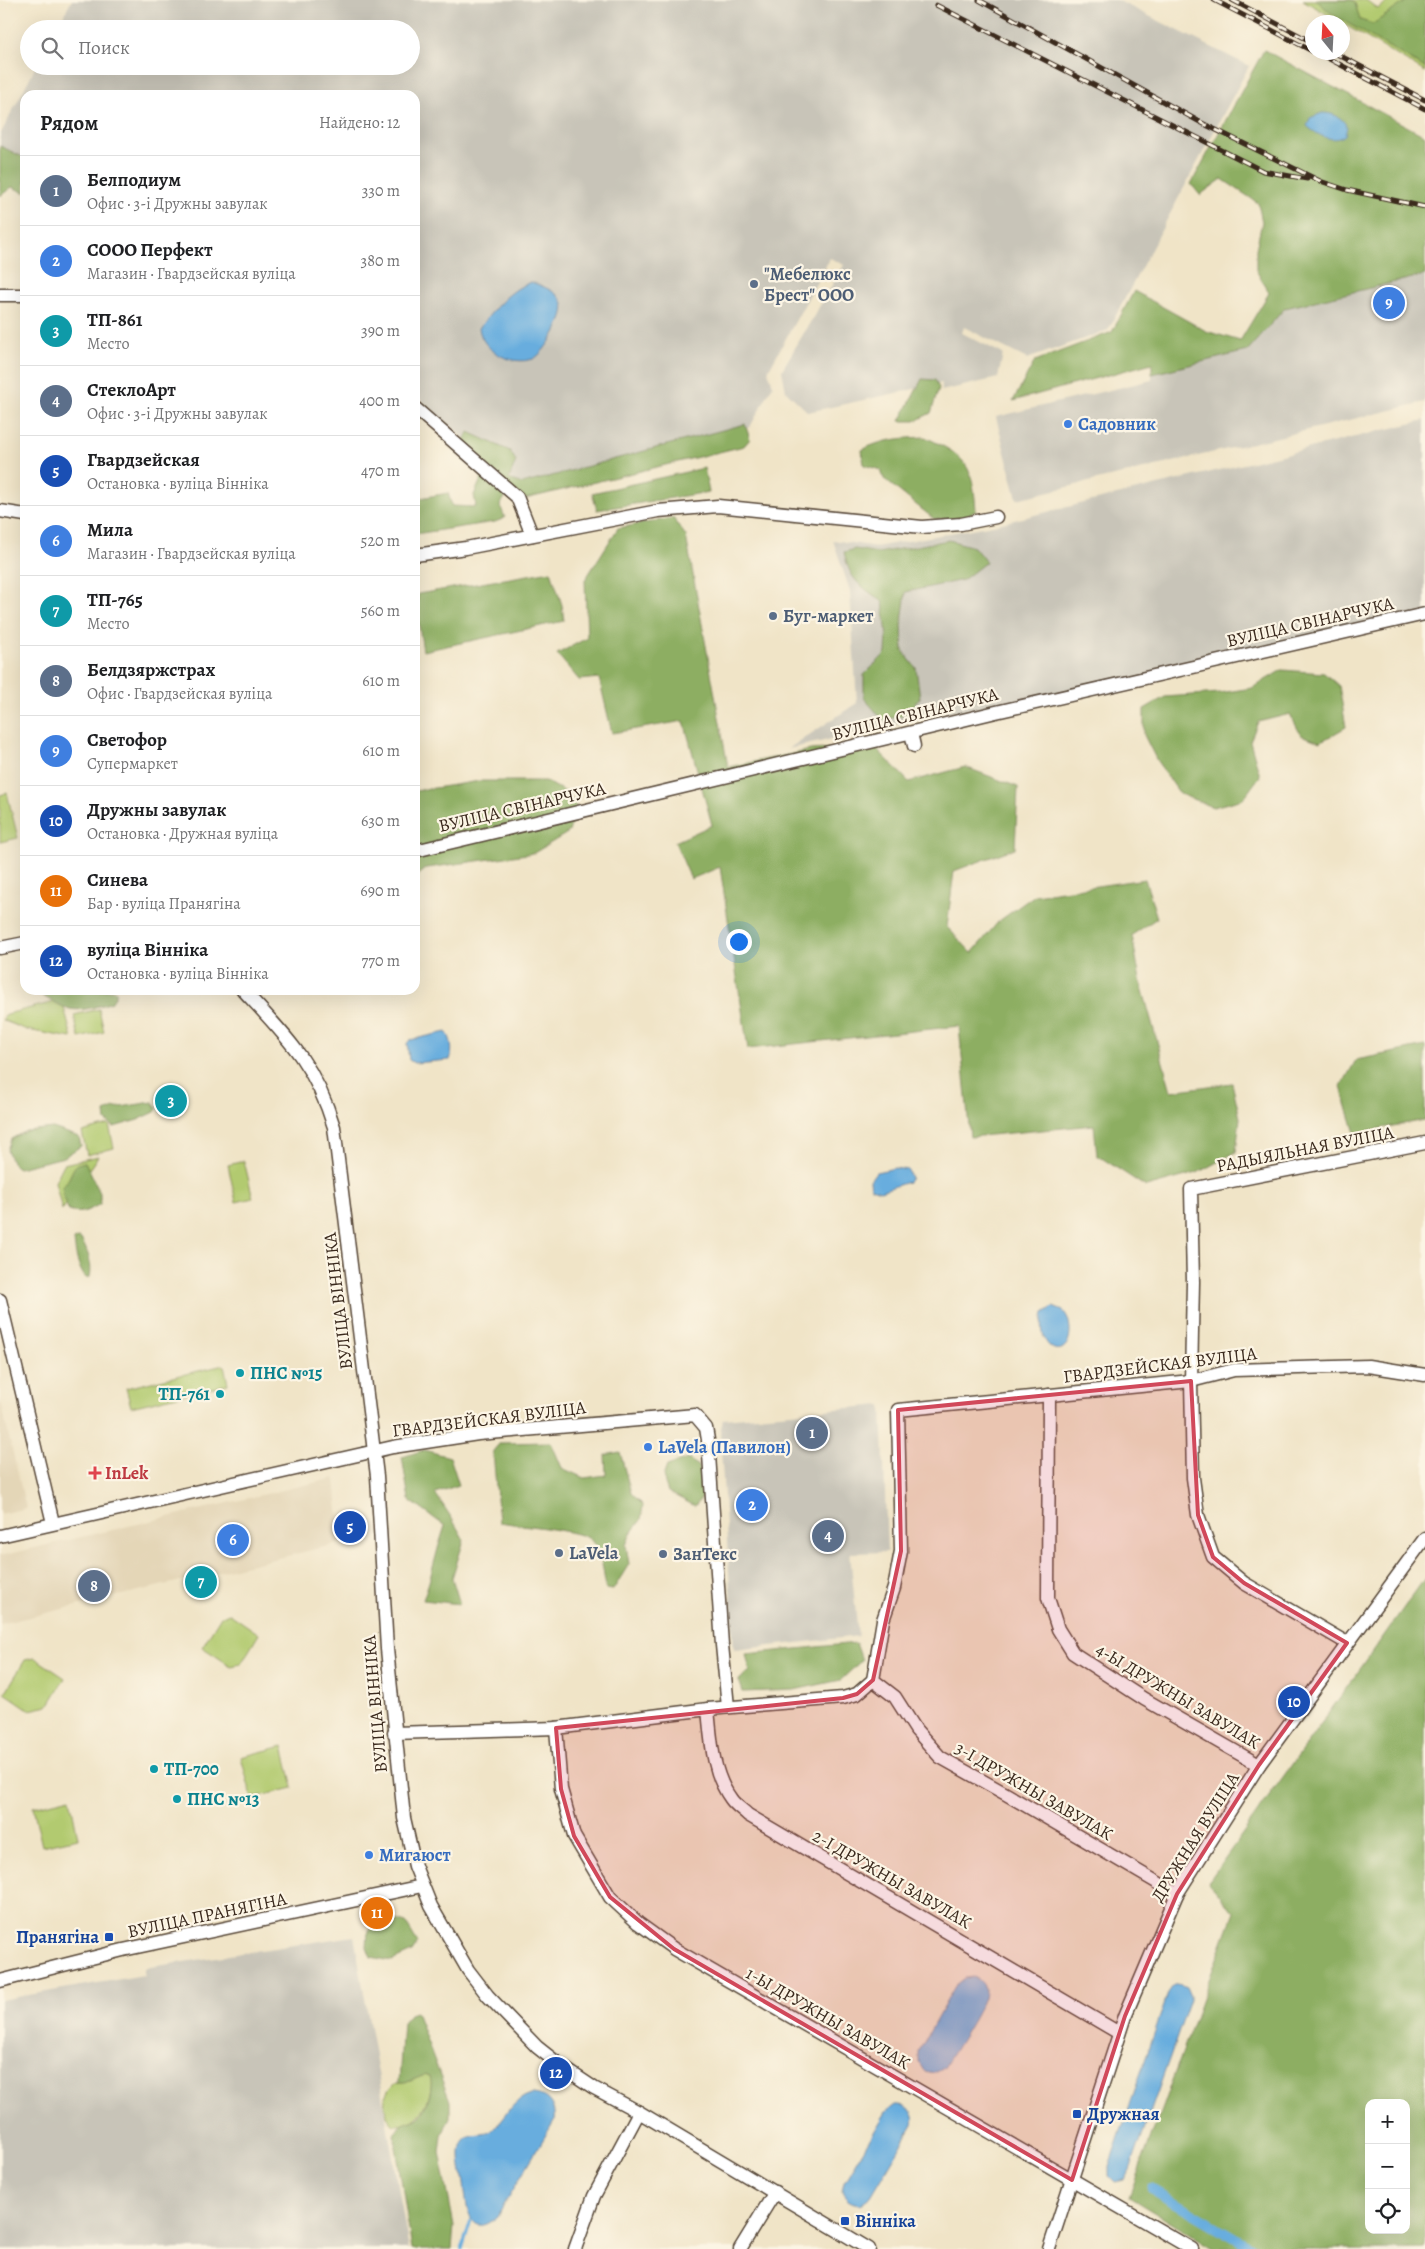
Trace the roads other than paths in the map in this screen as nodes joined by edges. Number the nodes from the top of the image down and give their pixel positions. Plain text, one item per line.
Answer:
1 (20, 295) edge
2 (0, 296) edge
3 (420, 412) edge
4 (0, 510) edge
5 (20, 514) edge
6 (996, 517) dead end
7 (532, 535) junction
8 (420, 554) edge
9 (1425, 614) edge
10 (911, 733) junction
11 (914, 746) dead end
12 (420, 850) edge
13 (20, 944) edge
14 (0, 948) edge
15 (248, 995) edge
16 (1425, 1143) edge
17 (0, 1300) edge
18 (1425, 1375) edge
19 (1191, 1381) junction
20 (1049, 1395) junction
21 (374, 1451) junction
22 (53, 1523) junction
23 (0, 1536) edge
24 (1425, 1538) edge
25 (1347, 1643) junction
26 (873, 1680) junction
27 (728, 1707) junction
28 (708, 1709) junction
29 (556, 1728) junction
30 (394, 1733) junction
31 (1259, 1765) junction
32 (422, 1886) junction
33 (1177, 1894) junction
34 (0, 1981) edge
35 (1119, 2033) junction
36 (639, 2112) junction
37 (1072, 2180) junction
38 (775, 2192) junction
39 (575, 2249) edge
40 (740, 2249) edge
41 (869, 2249) edge
42 (1048, 2249) edge
43 (1192, 2249) edge

1 - 2 street
3 - 7 street
4 - 5 street
6 - 7 street
7 - 8 street
9 - 10 street, ВУЛІЦА СВІНАРЧУКА
10 - 11 street
10 - 12 street, ВУЛІЦА СВІНАРЧУКА
13 - 14 street
15 - 21 street, ВУЛІЦА ВІННІКА
16 - 19 street, РАДЫЯЛЬНАЯ ВУЛІЦА
17 - 22 street
18 - 19 street, ГВАРДЗЕЙСКАЯ ВУЛІЦА
19 - 20 street, ГВАРДЗЕЙСКАЯ ВУЛІЦА
19 - 25 street
20 - 26 street, ГВАРДЗЕЙСКАЯ ВУЛІЦА
20 - 31 street, 4-Ы ДРУЖНЫ ЗАВУЛАК
21 - 22 street, ГВАРДЗЕЙСКАЯ ВУЛІЦА
21 - 27 street, ГВАРДЗЕЙСКАЯ ВУЛІЦА
21 - 30 street, ВУЛІЦА ВІННІКА
22 - 23 street, ГВАРДЗЕЙСКАЯ ВУЛІЦА
24 - 25 street, ДРУЖНАЯ ВУЛІЦА
25 - 31 street, ДРУЖНАЯ ВУЛІЦА
26 - 27 street
26 - 33 street, 3-І ДРУЖНЫ ЗАВУЛАК
27 - 28 street
28 - 29 street
28 - 35 street, 2-І ДРУЖНЫ ЗАВУЛАК
29 - 30 street
29 - 37 street, 1-Ы ДРУЖНЫ ЗАВУЛАК
30 - 32 street, ВУЛІЦА ВІННІКА
31 - 33 street, ДРУЖНАЯ ВУЛІЦА
32 - 34 street, ВУЛІЦА ПРАНЯГІНА
32 - 36 street, ВУЛІЦА ВІННІКА
33 - 35 street, ДРУЖНАЯ ВУЛІЦА
35 - 37 street, ДРУЖНАЯ ВУЛІЦА
36 - 38 street, ВУЛІЦА ВІННІКА
36 - 39 street
37 - 42 street, ДРУЖНАЯ ВУЛІЦА
37 - 43 street, 1-Ы ДРУЖНЫ ЗАВУЛАК
38 - 40 street
38 - 41 street, ВУЛІЦА ВІННІКА

